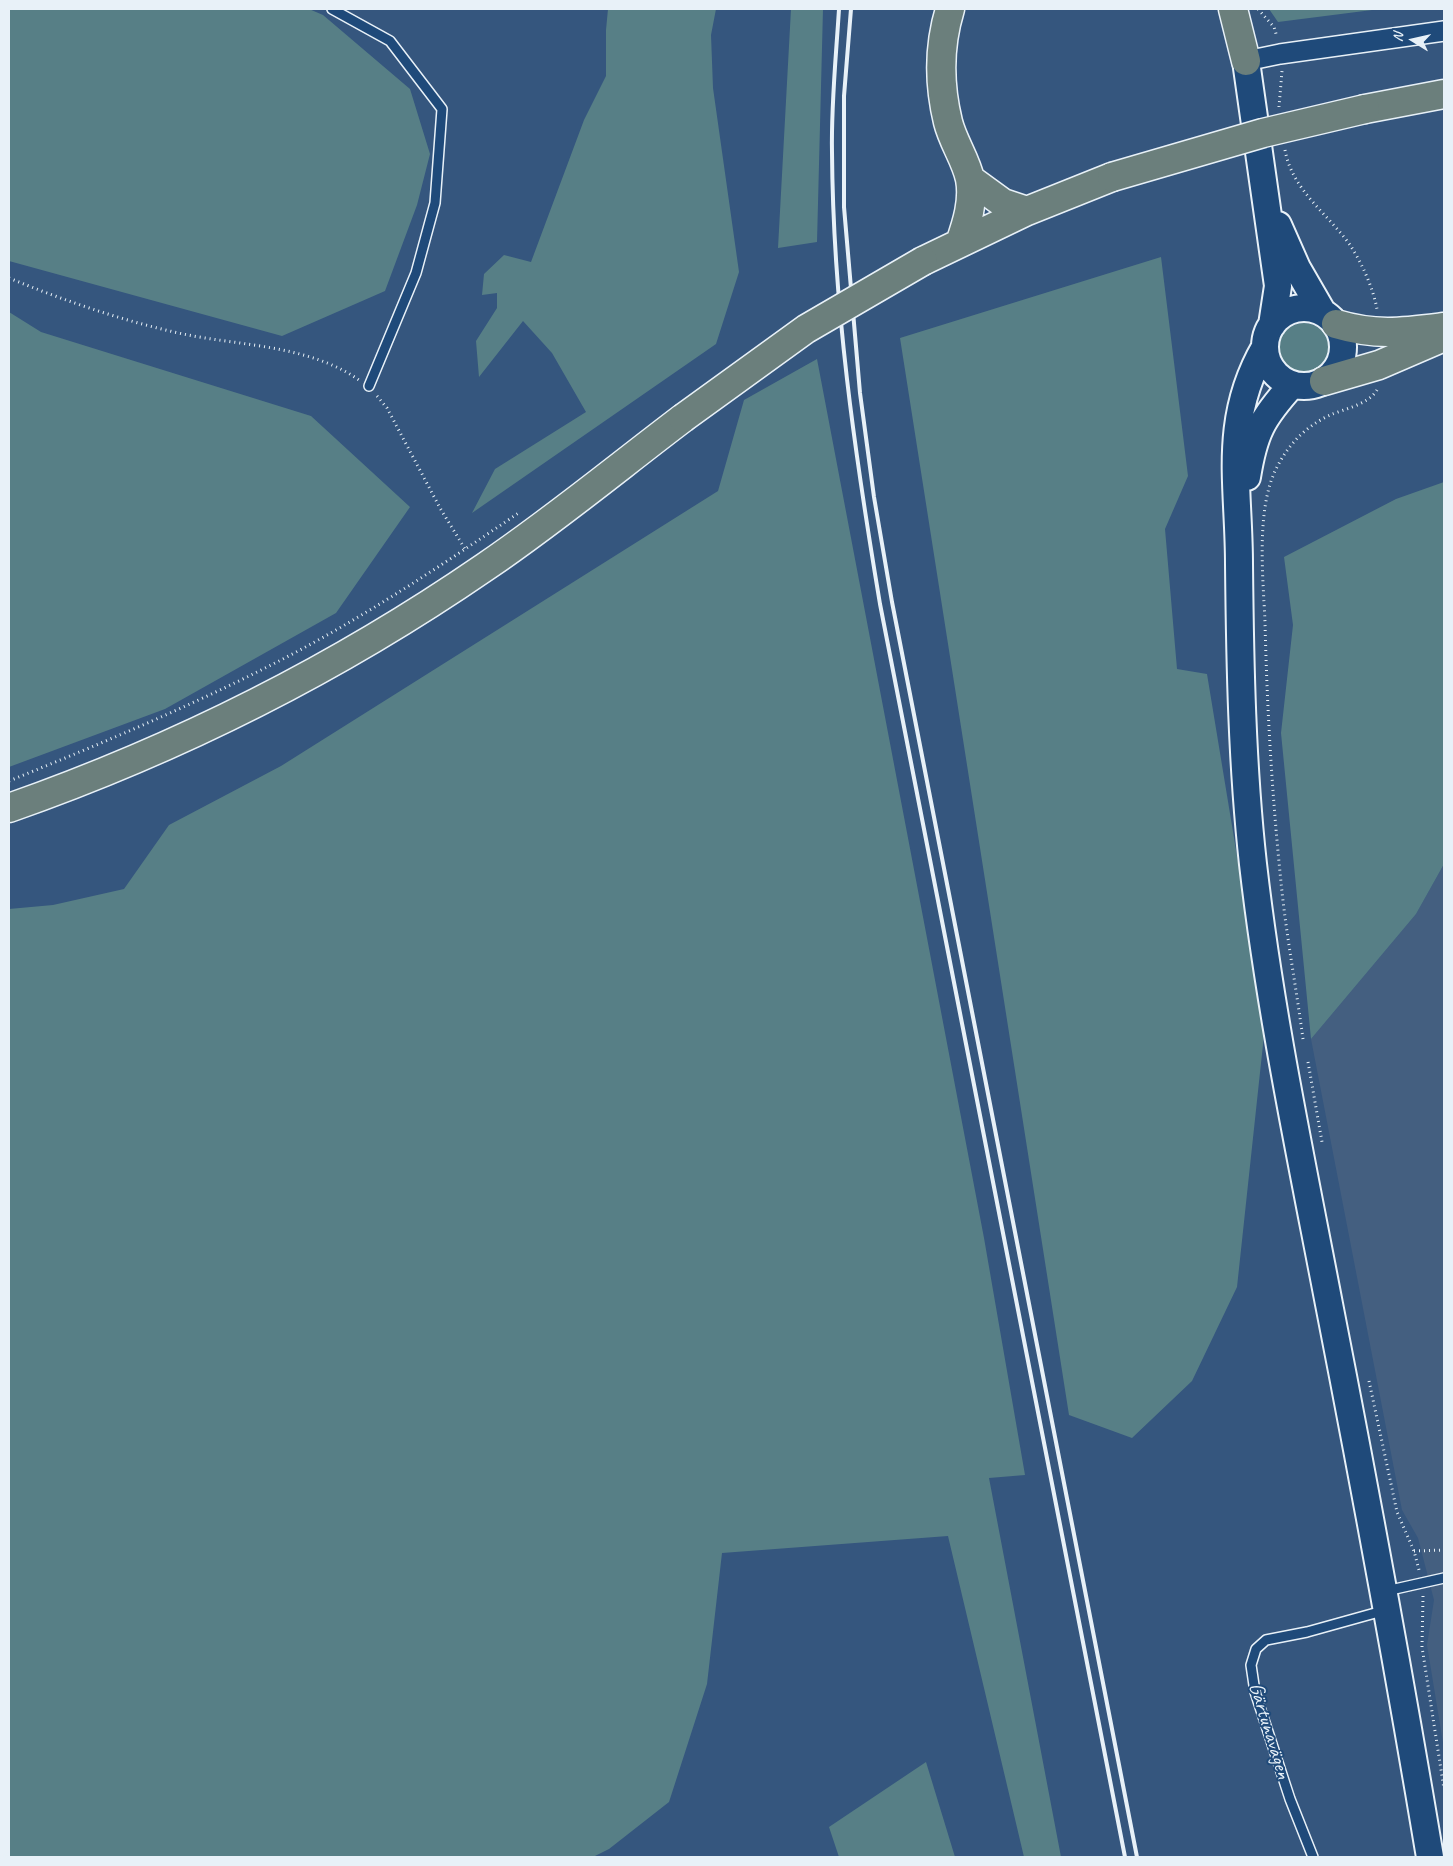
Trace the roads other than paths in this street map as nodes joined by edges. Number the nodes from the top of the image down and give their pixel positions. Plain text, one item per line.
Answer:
1 (332, 9) edge
2 (950, 9) edge
3 (1233, 9) edge
4 (1444, 31) edge
5 (1246, 61) junction
6 (1444, 94) edge
7 (970, 179) junction
8 (1264, 181) junction
9 (1027, 211) junction
10 (960, 243) junction
11 (1330, 318) junction
12 (1444, 327) edge
13 (1268, 336) junction
14 (1444, 338) edge
15 (1324, 381) junction
16 (1292, 385) junction
17 (369, 386) road end
18 (1239, 533) junction
19 (9, 808) edge
20 (1444, 1578) edge
21 (1387, 1600) junction
22 (1313, 1857) edge
23 (1430, 1857) edge

1 - 17 lane
2 - 7 main road
3 - 5 main road
4 - 5 street
5 - 8 street
6 - 9 main road, bridge
7 - 9 main road
7 - 10 main road
8 - 11 street
8 - 13 street
9 - 10 main road
10 - 19 main road, bridge
11 - 12 main road
11 - 13 street
11 - 15 street
13 - 16 street
13 - 18 street
14 - 15 main road
15 - 16 street
16 - 18 street
18 - 21 street
20 - 21 lane, Gärtunavägen
21 - 22 lane, Gärtunavägen
21 - 23 street

